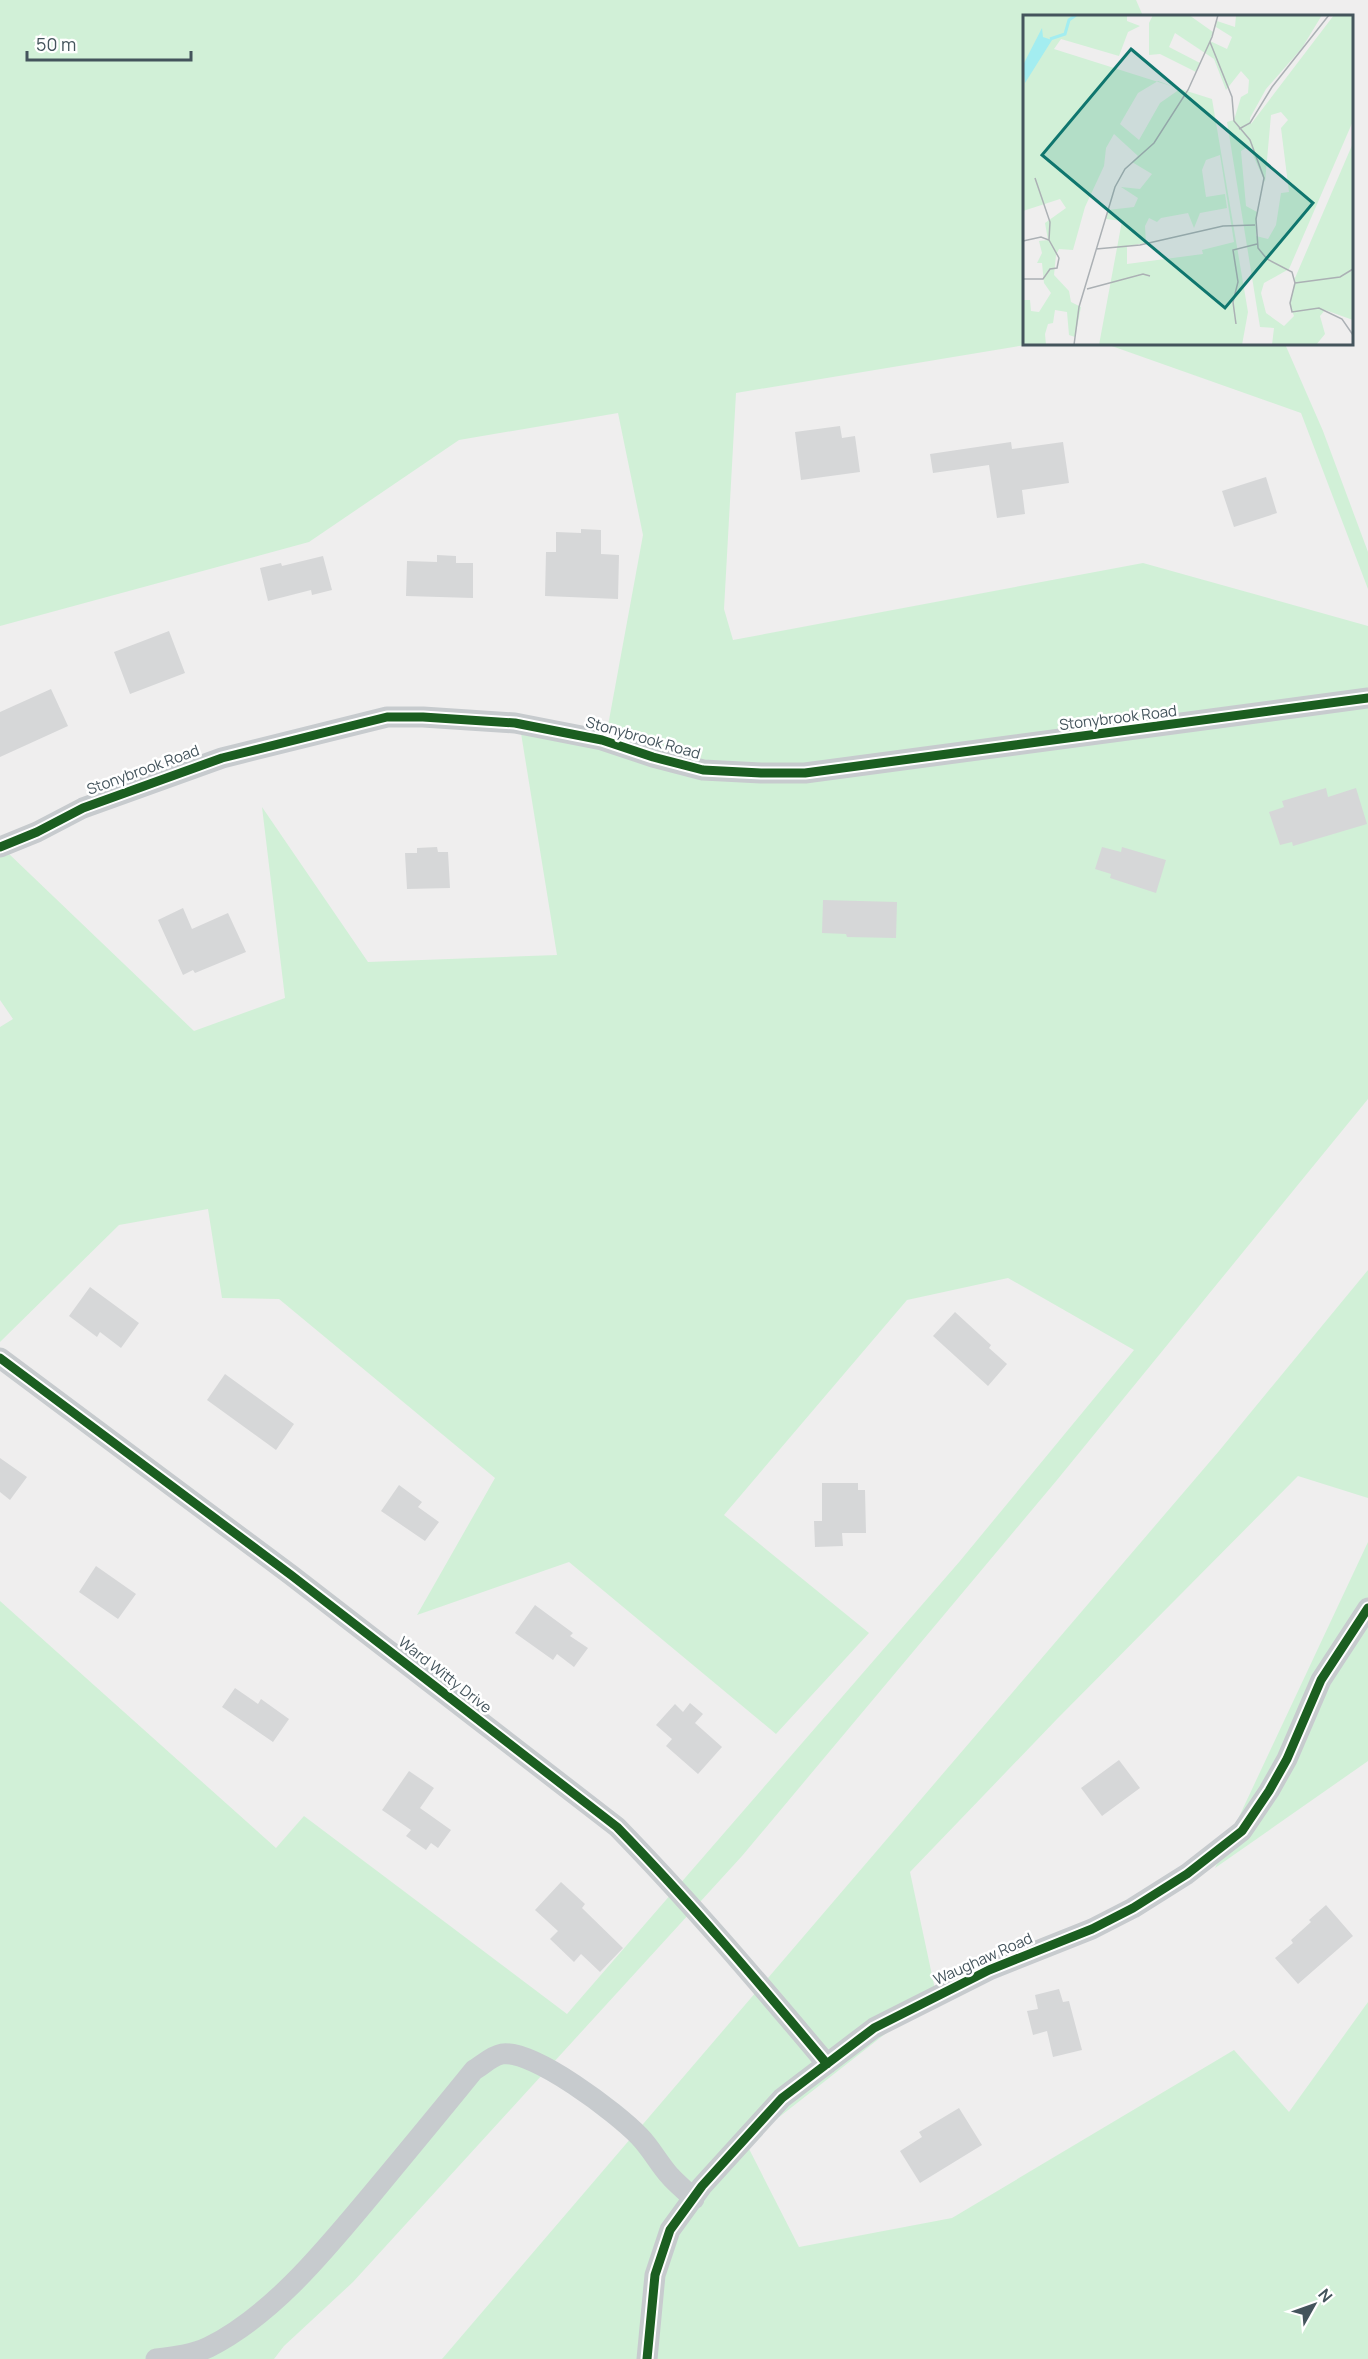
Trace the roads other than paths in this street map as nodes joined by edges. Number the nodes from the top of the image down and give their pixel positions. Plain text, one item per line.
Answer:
1 (1368, 698) edge
2 (0, 847) edge
3 (0, 1358) edge
4 (1368, 1608) edge
5 (827, 2064) junction
6 (694, 2199) junction
7 (156, 2359) edge
8 (647, 2359) edge

1 - 2 street, Stonybrook Road
3 - 5 street, Ward Witty Drive
4 - 5 street, Waughaw Road
5 - 6 street, Waughaw Road
6 - 7 street
6 - 8 street, Waughaw Road

